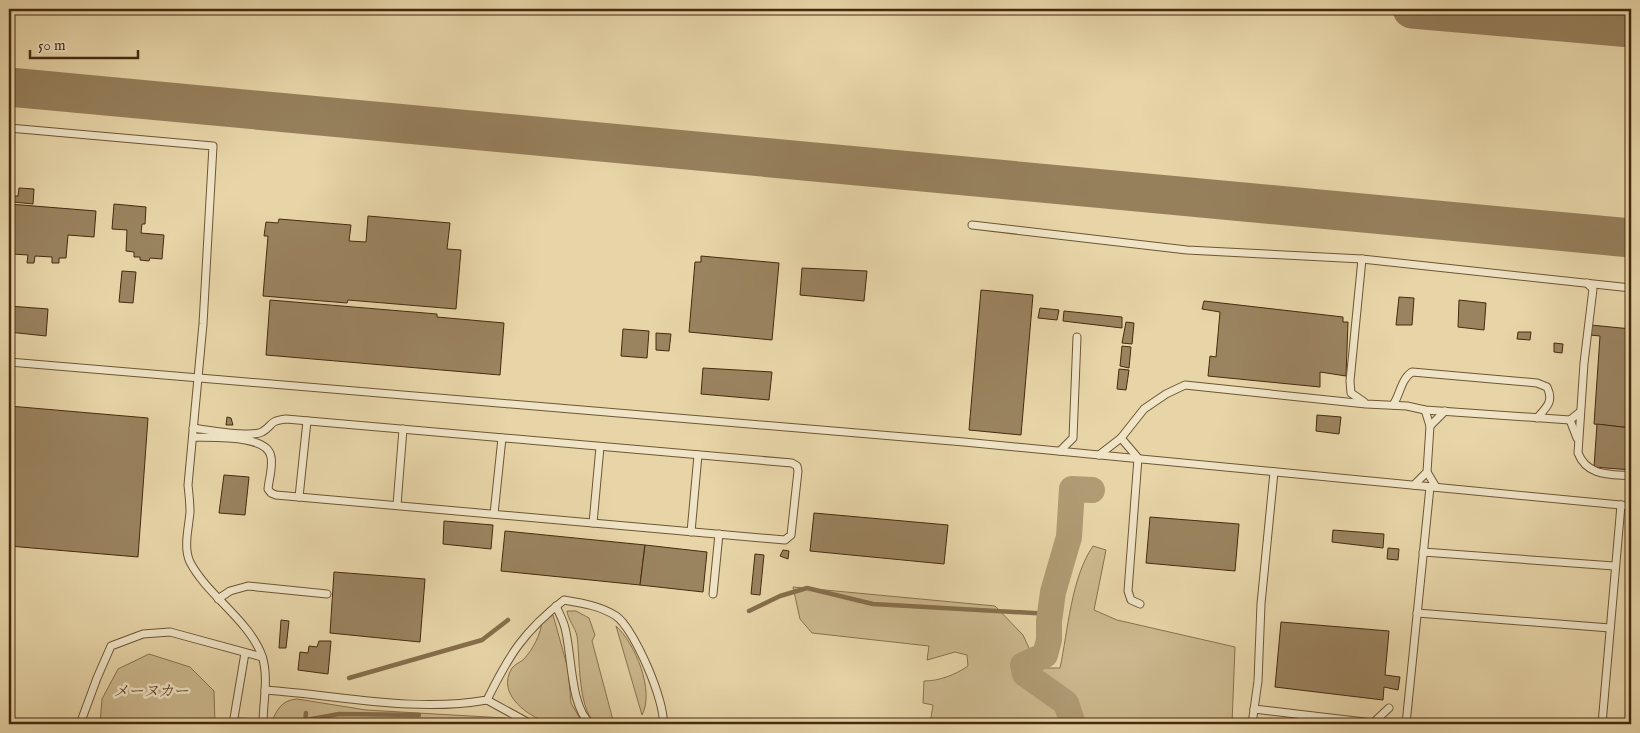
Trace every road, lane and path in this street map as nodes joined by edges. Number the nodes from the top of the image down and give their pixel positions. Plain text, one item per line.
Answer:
1 (9, 128) edge
2 (972, 225) dead end
3 (1362, 259) junction
4 (1587, 282) junction
5 (1631, 288) edge
6 (1077, 337) dead end
7 (9, 362) edge
8 (198, 378) junction
9 (1399, 395) junction
10 (1366, 404) junction
11 (1393, 405) junction
12 (1549, 405) junction
13 (1407, 406) junction
14 (1425, 410) junction
15 (1445, 411) junction
16 (1580, 412) junction
17 (1537, 418) junction
18 (1554, 419) junction
19 (1570, 420) junction
20 (307, 421) junction
21 (1430, 426) junction
22 (193, 428) junction
23 (404, 429) junction
24 (193, 437) junction
25 (502, 438) junction
26 (1073, 438) junction
27 (1121, 438) junction
28 (1578, 440) junction
29 (600, 447) junction
30 (1060, 451) junction
31 (1082, 453) junction
32 (698, 455) junction
33 (1099, 455) junction
34 (1138, 458) junction
35 (1274, 472) junction
36 (1427, 472) junction
37 (1631, 476) edge
38 (1414, 485) junction
39 (1433, 487) junction
40 (299, 497) junction
41 (1621, 505) junction
42 (397, 506) junction
43 (1631, 506) edge
44 (494, 514) junction
45 (593, 523) junction
46 (691, 532) junction
47 (719, 534) junction
48 (1423, 552) junction
49 (1614, 566) junction
50 (327, 594) dead end
51 (713, 594) dead end
52 (218, 599) junction
53 (1140, 604) dead end
54 (556, 606) junction
55 (1417, 613) junction
56 (1610, 628) junction
57 (246, 653) junction
58 (262, 657) junction
59 (265, 690) junction
60 (487, 700) junction
61 (1389, 708) dead end
62 (1254, 709) junction
63 (233, 723) edge
64 (263, 723) edge
65 (80, 724) edge
66 (531, 724) edge
67 (591, 724) edge
68 (663, 724) edge
69 (1252, 724) edge
70 (1406, 724) edge
71 (1602, 724) edge

1 - 8 lane
2 - 3 lane
3 - 4 lane
3 - 10 lane
4 - 5 lane
4 - 16 lane
6 - 26 lane
7 - 8 lane
8 - 22 lane
8 - 30 lane
9 - 11 lane
9 - 12 lane
9 - 13 lane
10 - 11 lane
10 - 27 lane
11 - 13 lane
12 - 17 lane
12 - 18 lane
13 - 14 lane
14 - 15 lane
14 - 21 lane
15 - 17 lane
15 - 21 lane
16 - 19 lane
16 - 28 lane
17 - 18 lane
18 - 19 lane
19 - 28 lane
20 - 22 lane
20 - 23 lane
20 - 40 lane
21 - 36 lane
22 - 24 lane
23 - 25 lane
23 - 42 lane
24 - 40 lane
24 - 52 lane
25 - 29 lane
25 - 44 lane
26 - 30 lane
26 - 31 lane
27 - 33 lane
27 - 34 lane
28 - 37 lane
29 - 32 lane
29 - 45 lane
30 - 31 lane
31 - 33 lane
32 - 46 lane
32 - 47 lane
33 - 34 lane
34 - 35 lane
34 - 53 lane
35 - 38 lane
35 - 62 lane
36 - 38 lane
36 - 39 lane
38 - 39 lane
39 - 41 lane
39 - 48 lane
40 - 42 lane
41 - 43 lane
41 - 49 lane
42 - 44 lane
44 - 45 lane
45 - 46 lane
46 - 47 lane
47 - 51 lane
48 - 49 lane
48 - 55 lane
49 - 56 lane
50 - 52 lane
52 - 58 lane
54 - 60 lane
54 - 67 lane
54 - 68 lane
55 - 56 lane
55 - 70 lane
56 - 71 lane
57 - 58 lane
57 - 63 lane
57 - 65 lane
58 - 59 lane
59 - 60 lane
59 - 64 lane
60 - 66 lane
61 - 62 lane
62 - 69 lane
63 - 64 lane

